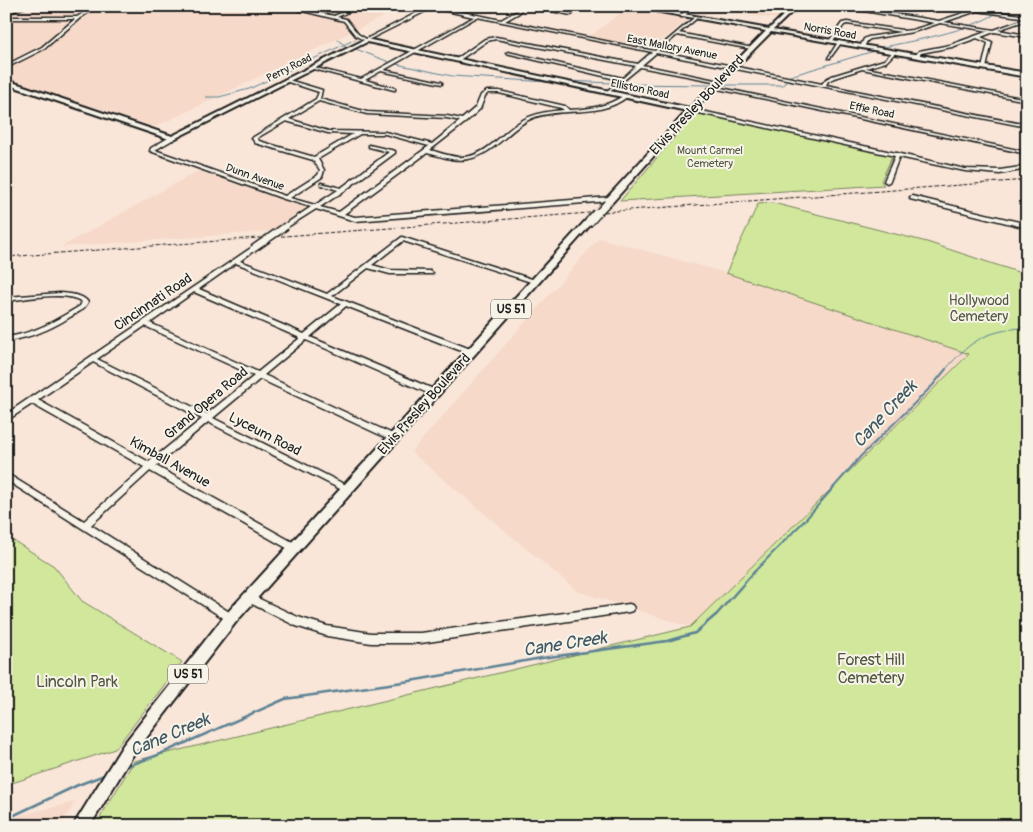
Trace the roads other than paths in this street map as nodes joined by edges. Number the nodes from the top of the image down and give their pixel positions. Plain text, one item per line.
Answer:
1 (27, 6) edge
2 (98, 6) edge
3 (283, 6) edge
4 (316, 6) edge
5 (361, 6) edge
6 (521, 6) edge
7 (530, 6) edge
8 (622, 6) edge
9 (630, 6) edge
10 (693, 6) edge
11 (796, 6) edge
12 (836, 6) edge
13 (952, 6) edge
14 (433, 7) edge
15 (976, 10) junction
16 (305, 11) junction
17 (1026, 11) edge
18 (6, 13) edge
19 (571, 14) dead end
20 (477, 16) junction
21 (682, 16) junction
22 (335, 17) junction
23 (6, 18) edge
24 (78, 18) junction
25 (695, 18) junction
26 (1026, 18) edge
27 (502, 21) junction
28 (939, 22) junction
29 (768, 30) junction
30 (993, 31) junction
31 (906, 32) junction
32 (677, 34) junction
33 (1027, 36) edge
34 (977, 37) junction
35 (366, 40) junction
36 (830, 41) junction
37 (839, 43) junction
38 (862, 47) junction
39 (752, 48) junction
40 (415, 51) junction
41 (655, 52) junction
42 (894, 52) junction
43 (508, 53) dead end
44 (917, 56) junction
45 (829, 57) dead end
46 (457, 60) junction
47 (640, 66) junction
48 (6, 67) edge
49 (731, 67) junction
50 (312, 68) junction
51 (860, 68) junction
52 (984, 68) junction
53 (381, 70) junction
54 (1027, 75) edge
55 (623, 79) junction
56 (286, 80) junction
57 (361, 80) junction
58 (718, 81) junction
59 (6, 82) edge
60 (441, 83) dead end
61 (823, 86) junction
62 (713, 87) junction
63 (394, 89) dead end
64 (607, 92) junction
65 (625, 97) junction
66 (318, 100) junction
67 (1027, 100) edge
68 (692, 110) junction
69 (568, 111) junction
70 (285, 119) junction
71 (464, 121) junction
72 (204, 122) junction
73 (1027, 126) edge
74 (155, 132) junction
75 (360, 132) junction
76 (172, 138) junction
77 (371, 146) dead end
78 (433, 146) junction
79 (153, 149) joint
80 (427, 151) junction
81 (1027, 153) edge
82 (898, 154) junction
83 (315, 159) junction
84 (1027, 167) edge
85 (887, 181) dead end
86 (323, 184) dead end
87 (342, 190) junction
88 (286, 198) junction
89 (912, 198) dead end
90 (608, 201) junction
91 (314, 207) junction
92 (339, 215) junction
93 (1027, 226) edge
94 (236, 261) junction
95 (367, 266) junction
96 (430, 273) dead end
97 (536, 282) junction
98 (193, 290) junction
99 (328, 296) junction
100 (6, 299) edge
101 (346, 303) junction
102 (145, 323) junction
103 (304, 337) junction
104 (6, 339) edge
105 (471, 352) junction
106 (92, 359) junction
107 (259, 375) junction
108 (435, 393) junction
109 (32, 400) junction
110 (6, 418) edge
111 (208, 419) junction
112 (394, 438) junction
113 (150, 467) junction
114 (6, 476) edge
115 (347, 489) junction
116 (84, 526) junction
117 (295, 548) junction
118 (249, 598) junction
119 (629, 608) dead end
120 (231, 618) junction
121 (80, 826) edge

1 - 18 street
2 - 24 street
3 - 16 street
4 - 16 street
5 - 22 street
6 - 27 street
7 - 19 street
8 - 9 street, Norris Road
9 - 21 main road, Norris Road
10 - 21 street
11 - 29 main road, Elvis Presley Boulevard / US 51
12 - 28 street
13 - 15 street
14 - 20 street, East Mallory Avenue
14 - 35 street, Perry Road
15 - 26 street
15 - 28 street
16 - 22 street
17 - 26 street
20 - 27 street, East Mallory Avenue
20 - 40 street
21 - 25 main road, Norris Road
22 - 35 street
23 - 24 street
24 - 48 street
25 - 29 main road, Norris Road
25 - 32 street
26 - 30 street
27 - 41 street, East Mallory Avenue
28 - 30 street
28 - 31 street
29 - 36 main road, Norris Road
29 - 39 main road, Elvis Presley Boulevard / US 51
30 - 33 street
30 - 34 street
31 - 36 street
31 - 38 street
32 - 39 street
32 - 41 street
34 - 44 street
34 - 52 street
35 - 40 main road, Elliston Road
35 - 50 main road, Perry Road
36 - 37 main road, Norris Road
37 - 38 main road, Norris Road
37 - 45 street
38 - 42 main road, Norris Road
39 - 49 main road, Elvis Presley Boulevard / US 51
40 - 46 main road, Elliston Road
40 - 53 street
41 - 47 street
41 - 49 street, East Mallory Avenue
42 - 44 main road, Norris Road
42 - 51 street
43 - 55 street
44 - 52 main road, Norris Road
46 - 47 street
46 - 64 main road, Elliston Road
47 - 55 street
47 - 58 street
49 - 58 main road, Elvis Presley Boulevard / US 51
49 - 61 street, East Mallory Avenue
50 - 56 main road, Perry Road
50 - 57 street
51 - 61 street
51 - 67 street
52 - 54 main road, Norris Road
53 - 57 street
53 - 60 street
55 - 64 street
56 - 66 street
56 - 72 main road, Perry Road
57 - 63 street
58 - 62 main road, Elvis Presley Boulevard / US 51
59 - 74 main road
61 - 73 street, East Mallory Avenue
62 - 68 main road, Elvis Presley Boulevard / US 51
62 - 81 street, Effie Road
64 - 65 main road, Elliston Road
65 - 68 main road, Elliston Road
65 - 69 street
66 - 70 street
66 - 71 street
68 - 82 street, Elliston Road
68 - 90 main road, Elvis Presley Boulevard / US 51
69 - 71 street
69 - 80 street
70 - 75 street
70 - 83 street
71 - 78 street
72 - 74 main road
72 - 76 main road, Perry Road
74 - 76 main road
75 - 78 street
75 - 83 street
76 - 79 street, Perry Road
77 - 87 street, Cincinnati Road
78 - 80 street
79 - 88 street, Dunn Avenue
80 - 92 street
82 - 84 street, Elliston Road
82 - 85 street
83 - 88 street
86 - 87 street
87 - 91 street, Cincinnati Road
88 - 91 street, Dunn Avenue
89 - 93 street
90 - 92 street, Dunn Avenue
90 - 97 main road, Elvis Presley Boulevard / US 51, bridge
91 - 92 street, Dunn Avenue
91 - 94 street, Cincinnati Road, bridge
94 - 98 street, Cincinnati Road
94 - 99 street
95 - 96 street
95 - 97 street
95 - 99 street
97 - 105 main road, Elvis Presley Boulevard / US 51
98 - 102 street, Cincinnati Road
98 - 103 street
99 - 101 street
100 - 104 street
101 - 103 street, Grand Opera Road
101 - 105 street
102 - 106 street, Cincinnati Road
102 - 107 street
103 - 107 street, Grand Opera Road
103 - 108 street
105 - 108 main road, Elvis Presley Boulevard / US 51
106 - 109 street, Cincinnati Road
106 - 111 street, Lyceum Road
107 - 111 street, Grand Opera Road
107 - 112 street
108 - 112 main road, Elvis Presley Boulevard / US 51
109 - 110 street, Cincinnati Road
109 - 113 street, Kimball Avenue
111 - 113 street, Grand Opera Road
111 - 115 street, Lyceum Road
112 - 115 main road, Elvis Presley Boulevard / US 51
113 - 116 street, Grand Opera Road
113 - 117 street, Kimball Avenue
114 - 116 street
115 - 117 main road, Elvis Presley Boulevard / US 51
116 - 120 street
117 - 118 main road, Elvis Presley Boulevard / US 51
118 - 119 street
118 - 120 main road, Elvis Presley Boulevard / US 51
120 - 121 main road, Elvis Presley Boulevard / US 51

